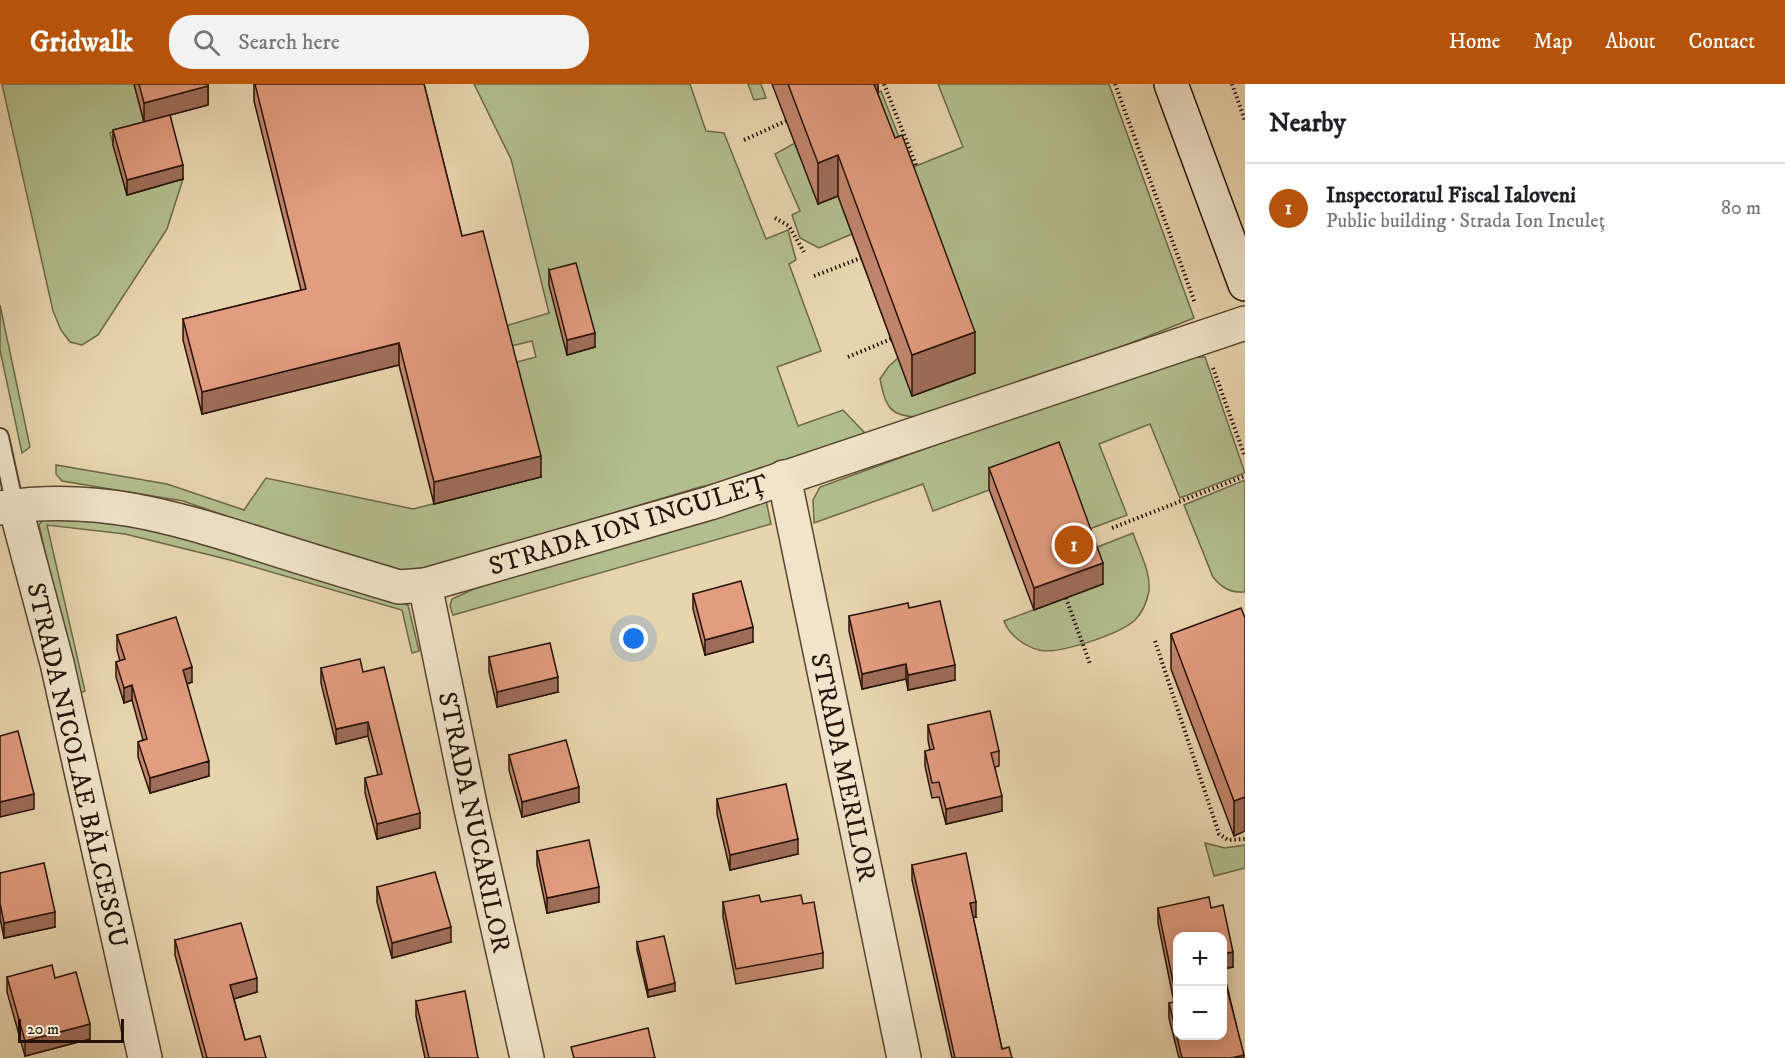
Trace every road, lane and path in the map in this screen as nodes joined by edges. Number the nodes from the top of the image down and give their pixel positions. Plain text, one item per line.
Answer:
1 (884, 84) edge
2 (1115, 84) edge
3 (1171, 84) edge
4 (1232, 84) edge
5 (786, 121) dead end
6 (1245, 121) edge
7 (744, 140) dead end
8 (916, 165) edge
9 (775, 218) dead end
10 (804, 252) dead end
11 (861, 258) edge
12 (814, 276) dead end
13 (1245, 284) edge
14 (1245, 323) edge
15 (1204, 337) junction
16 (891, 339) edge
17 (848, 357) dead end
18 (0, 437) edge
19 (1245, 457) edge
20 (1245, 476) edge
21 (784, 477) junction
22 (8, 507) edge
23 (1112, 528) dead end
24 (424, 585) junction
25 (1066, 598) edge
26 (1155, 641) dead end
27 (1090, 664) dead end
28 (1245, 839) edge
29 (145, 1058) edge
30 (526, 1058) edge
31 (904, 1058) edge

1 - 8 path
2 - 15 path
3 - 13 street
4 - 6 path
5 - 7 path
9 - 10 path
11 - 12 path
14 - 15 street, STRADA ION INCULEȚ
15 - 19 path
15 - 21 street, STRADA ION INCULEȚ
16 - 17 path
18 - 22 lane, STRADA NICOLAE BĂLCESCU
20 - 23 path
21 - 24 street, STRADA ION INCULEȚ
21 - 31 street, STRADA MERILOR
22 - 24 street, STRADA ION INCULEȚ
22 - 29 street, STRADA NICOLAE BĂLCESCU
24 - 30 street, STRADA NUCARILOR
25 - 27 path
26 - 28 path

